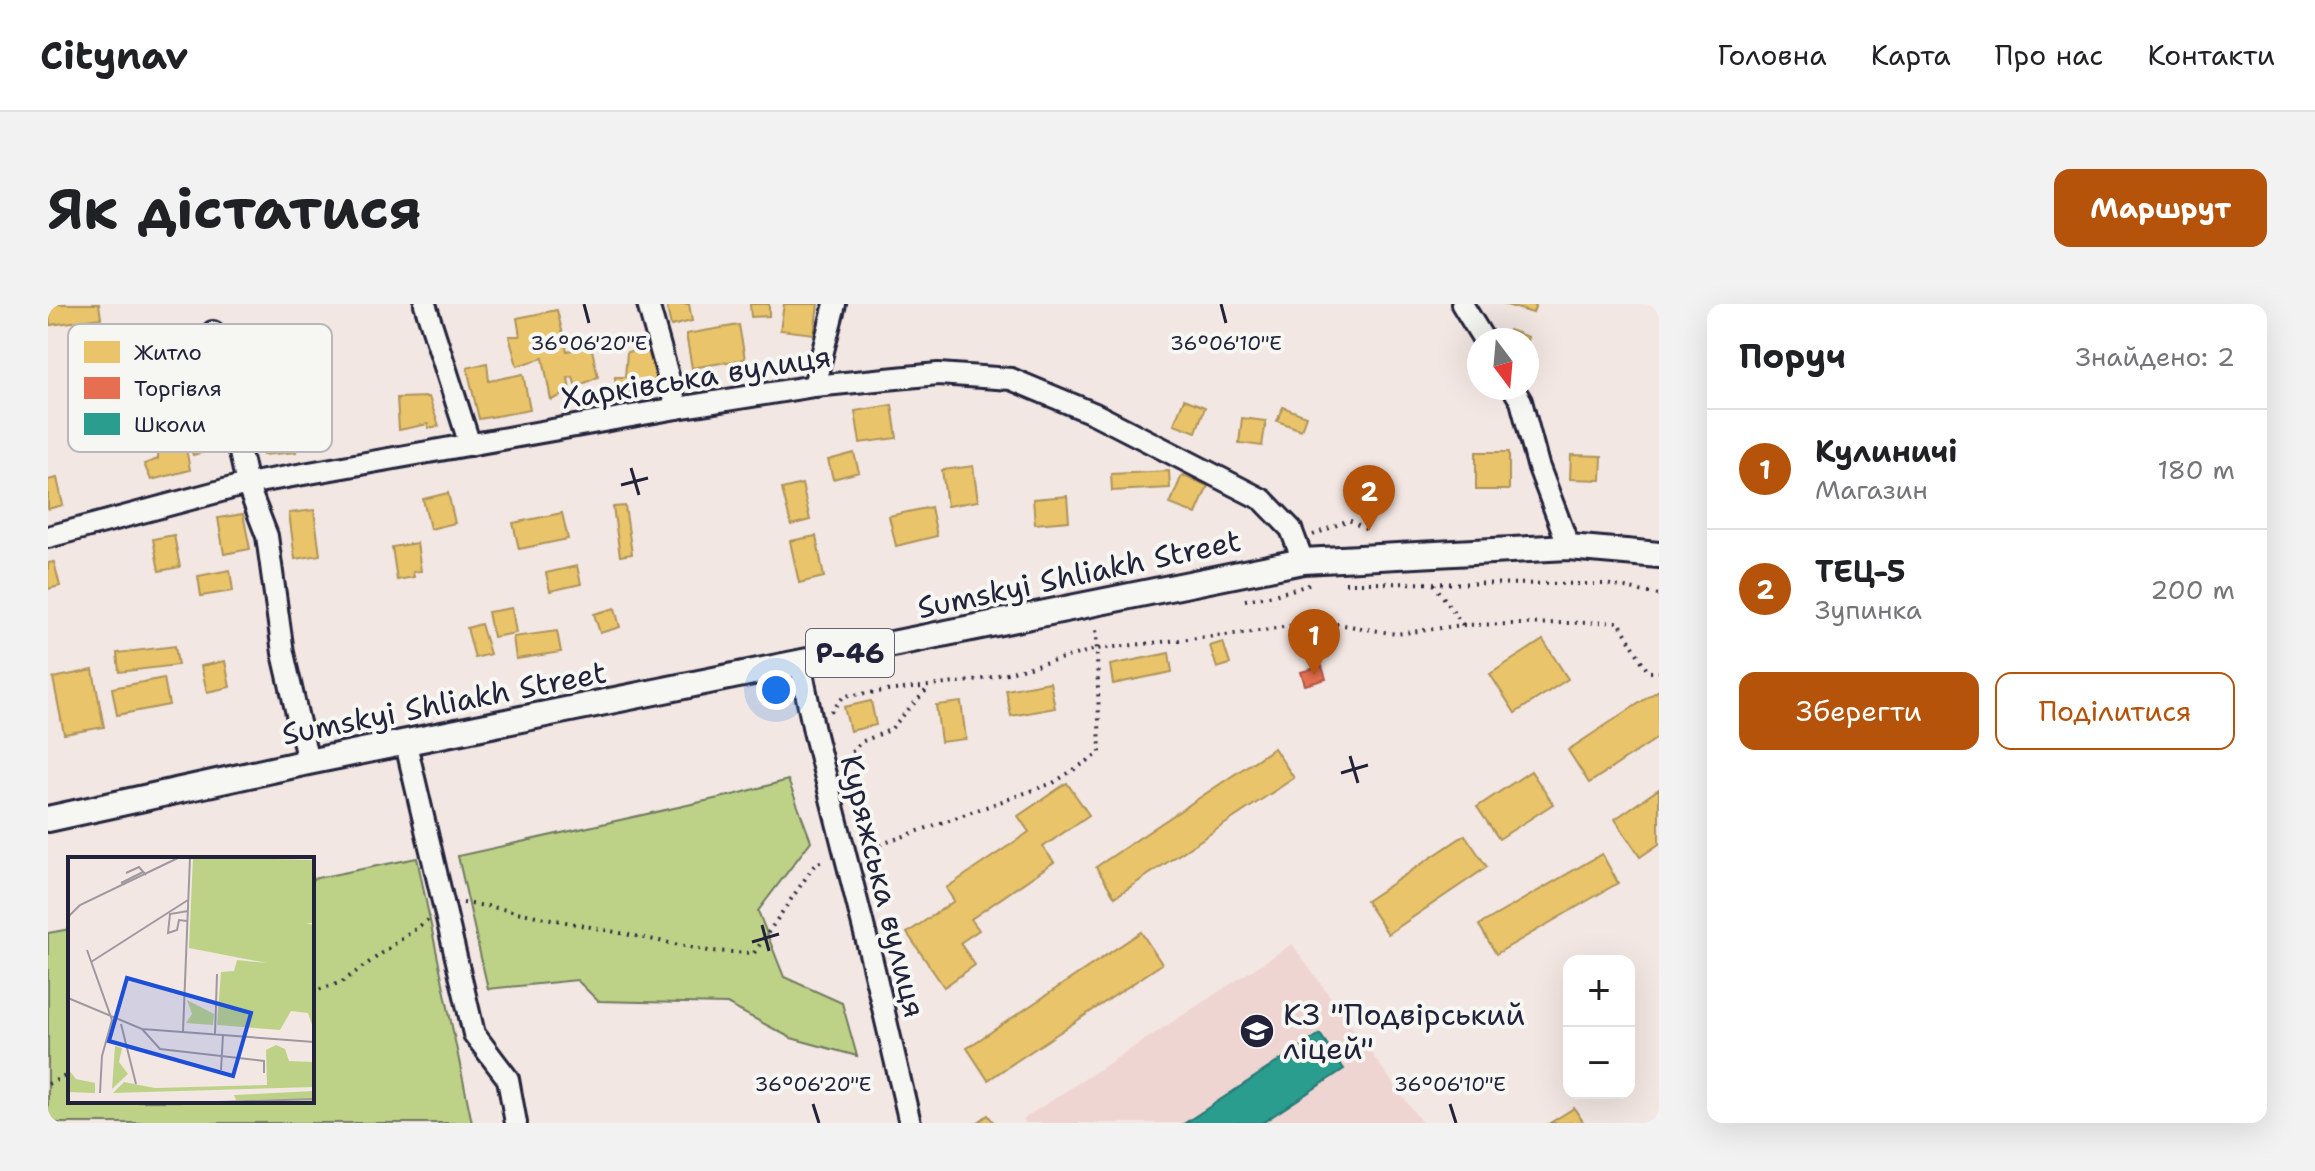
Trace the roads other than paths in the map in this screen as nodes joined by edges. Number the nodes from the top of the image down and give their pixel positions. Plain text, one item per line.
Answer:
1 (425, 304) edge
2 (648, 304) edge
3 (835, 304) edge
4 (1462, 304) edge
5 (1477, 328) edge
6 (814, 386) junction
7 (1520, 400) edge
8 (677, 408) junction
9 (470, 445) junction
10 (240, 452) edge
11 (247, 484) junction
12 (48, 537) edge
13 (1569, 547) junction
14 (1659, 555) edge
15 (1303, 561) junction
16 (800, 663) junction
17 (406, 744) junction
18 (308, 762) junction
19 (48, 819) edge
20 (516, 1123) edge
21 (910, 1123) edge

1 - 9 street
2 - 8 street
3 - 6 street
4 - 5 street
6 - 8 street, Харківська вулиця
6 - 15 street, Харківська вулиця
7 - 13 street
8 - 9 street, Харківська вулиця
9 - 11 street, Харківська вулиця
10 - 11 street
11 - 12 street, Харківська вулиця
11 - 18 street
13 - 14 main road, Sumskyi Shliakh Street / Р-46
13 - 15 main road, Sumskyi Shliakh Street / Р-46
15 - 16 main road, Sumskyi Shliakh Street / Р-46
16 - 17 main road, Sumskyi Shliakh Street / Р-46
16 - 21 street, Куряжська вулиця
17 - 18 main road, Sumskyi Shliakh Street / Р-46
17 - 20 street
18 - 19 main road, Sumskyi Shliakh Street / Р-46

